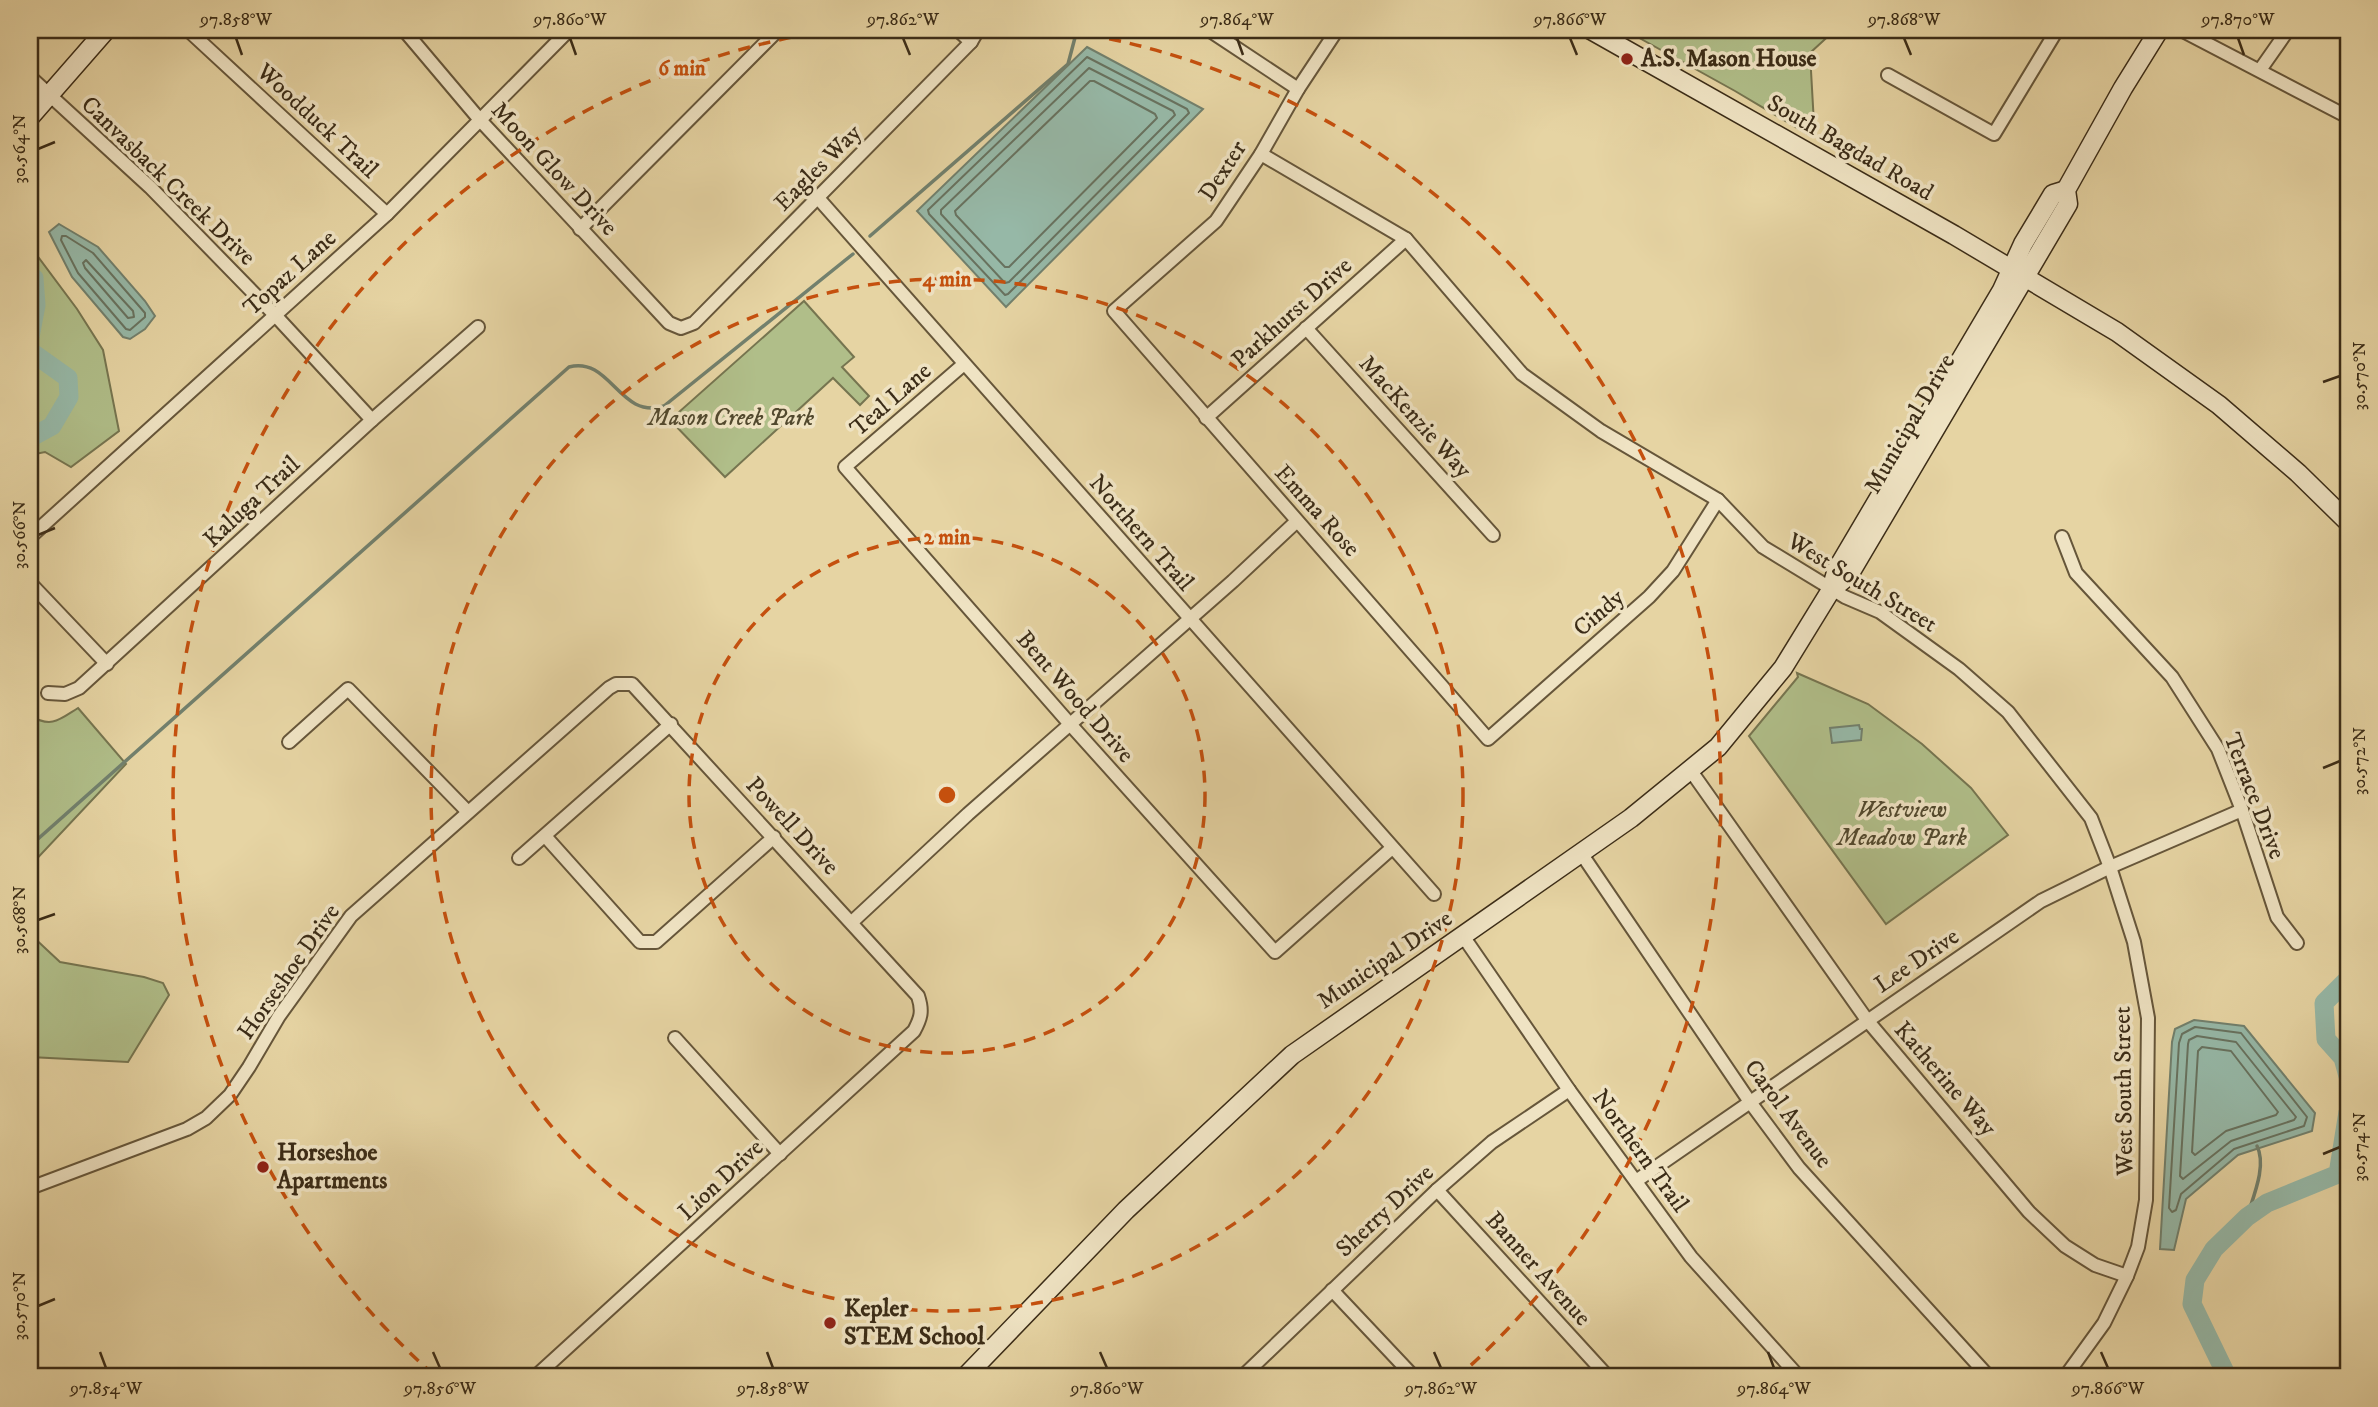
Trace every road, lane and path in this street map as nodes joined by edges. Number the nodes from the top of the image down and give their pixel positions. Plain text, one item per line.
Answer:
1 (107, 30) edge
2 (188, 30) edge
3 (404, 30) edge
4 (569, 30) edge
5 (778, 30) edge
6 (958, 30) edge
7 (978, 30) edge
8 (1209, 30) edge
9 (1337, 30) edge
10 (1591, 30) edge
11 (2057, 30) edge
12 (2159, 30) edge
13 (2181, 30) edge
14 (2288, 30) edge
15 (971, 42) junction
16 (2260, 69) junction
17 (1888, 75) dead end
18 (30, 78) edge
19 (1298, 89) junction
20 (50, 95) junction
21 (30, 117) edge
22 (2348, 117) edge
23 (480, 120) junction
24 (1261, 153) junction
25 (818, 198) junction
26 (387, 214) junction
27 (580, 229) junction
28 (1406, 239) junction
29 (2018, 273) junction
30 (1114, 311) joint
31 (275, 315) junction
32 (478, 327) dead end
33 (681, 328) joint
34 (1306, 328) junction
35 (964, 364) junction
36 (1206, 418) junction
37 (372, 420) junction
38 (845, 467) joint
39 (1718, 500) junction
40 (2346, 515) edge
41 (1297, 520) junction
42 (1493, 535) dead end
43 (30, 537) edge
44 (2062, 537) dead end
45 (30, 583) edge
46 (1831, 590) junction
47 (1189, 618) junction
48 (107, 664) junction
49 (624, 683) joint
50 (48, 693) dead end
51 (1069, 723) junction
52 (671, 724) junction
53 (1488, 739) joint
54 (289, 742) dead end
55 (1691, 771) junction
56 (2242, 810) junction
57 (468, 812) junction
58 (545, 836) junction
59 (774, 837) junction
60 (1392, 848) junction
61 (1581, 853) junction
62 (519, 858) dead end
63 (2110, 867) junction
64 (1434, 894) dead end
65 (852, 922) junction
66 (1463, 936) junction
67 (2297, 943) dead end
68 (921, 1005) joint
69 (1867, 1020) junction
70 (675, 1038) dead end
71 (1569, 1090) junction
72 (1750, 1102) junction
73 (780, 1154) junction
74 (1636, 1181) junction
75 (30, 1188) edge
76 (1437, 1190) junction
77 (2127, 1276) junction
78 (1332, 1290) junction
79 (536, 1377) edge
80 (965, 1377) edge
81 (1242, 1377) edge
82 (1414, 1377) edge
83 (1608, 1377) edge
84 (1799, 1377) edge
85 (1989, 1377) edge
86 (2066, 1377) edge

1 - 20 street
2 - 26 street, Woodduck Trail
3 - 23 street, Moon Glow Drive
4 - 23 street, Topaz Lane
5 - 27 street
6 - 15 street
7 - 15 street, Eagles Way
8 - 19 street
9 - 19 street, Dexter
10 - 29 street, South Bagdad Road
11 - 17 street
12 - 29 street, Municipal Drive
13 - 16 street
14 - 16 street
15 - 25 street, Eagles Way
16 - 22 street
18 - 20 street, Canvasback Creek Drive
19 - 24 street, Dexter
20 - 21 street
20 - 31 street, Canvasback Creek Drive
23 - 26 street, Topaz Lane
23 - 27 street, Moon Glow Drive
24 - 28 street, West South Street
24 - 30 street, Dexter
25 - 33 street, Eagles Way
25 - 35 street, Northern Trail
26 - 31 street, Topaz Lane
27 - 33 street, Moon Glow Drive
28 - 34 street, Parkhurst Drive
28 - 39 street, West South Street
29 - 40 street, South Bagdad Road
29 - 46 street, Municipal Drive
30 - 36 street, Emma Rose
31 - 37 street, Canvasback Creek Drive
31 - 43 street, Topaz Lane
32 - 37 street, Kaluga Trail
34 - 36 street, Parkhurst Drive
34 - 42 street, MacKenzie Way
35 - 38 street, Teal Lane
35 - 47 street, Northern Trail
36 - 41 street, Emma Rose
37 - 48 street, Kaluga Trail
38 - 51 street, Bent Wood Drive
39 - 46 street, West South Street
39 - 53 street, Cindy
41 - 47 street
41 - 53 street, Emma Rose
44 - 56 street, Terrace Drive
45 - 48 street
46 - 55 street, Municipal Drive
46 - 63 street, West South Street
47 - 51 street
47 - 60 street, Northern Trail
48 - 50 street, Kaluga Trail
49 - 52 street, Powell Drive
49 - 57 street, Horseshoe Drive
51 - 60 street, Bent Wood Drive
51 - 65 street
52 - 58 street
52 - 59 street, Powell Drive
54 - 57 street
55 - 61 street, Municipal Drive
55 - 69 street, Katherine Way
56 - 63 street, Lee Drive
56 - 67 street, Terrace Drive
57 - 75 street, Horseshoe Drive
58 - 59 street
58 - 62 street
59 - 65 street, Powell Drive
60 - 64 street, Northern Trail
61 - 66 street, Municipal Drive
61 - 72 street, Carol Avenue
63 - 69 street, Lee Drive
63 - 77 street, West South Street
65 - 68 street, Powell Drive
66 - 71 street, Northern Trail
66 - 80 street, Municipal Drive
68 - 73 street, Lion Drive
69 - 72 street, Lee Drive
69 - 77 street, Katherine Way
70 - 73 street
71 - 74 street, Northern Trail
71 - 76 street, Sherry Drive
72 - 74 street, Lee Drive
72 - 85 street, Carol Avenue
73 - 79 street, Lion Drive
74 - 84 street, Northern Trail
76 - 78 street, Sherry Drive
76 - 83 street, Banner Avenue
77 - 86 street, West South Street
78 - 81 street, Sherry Drive
78 - 82 street

